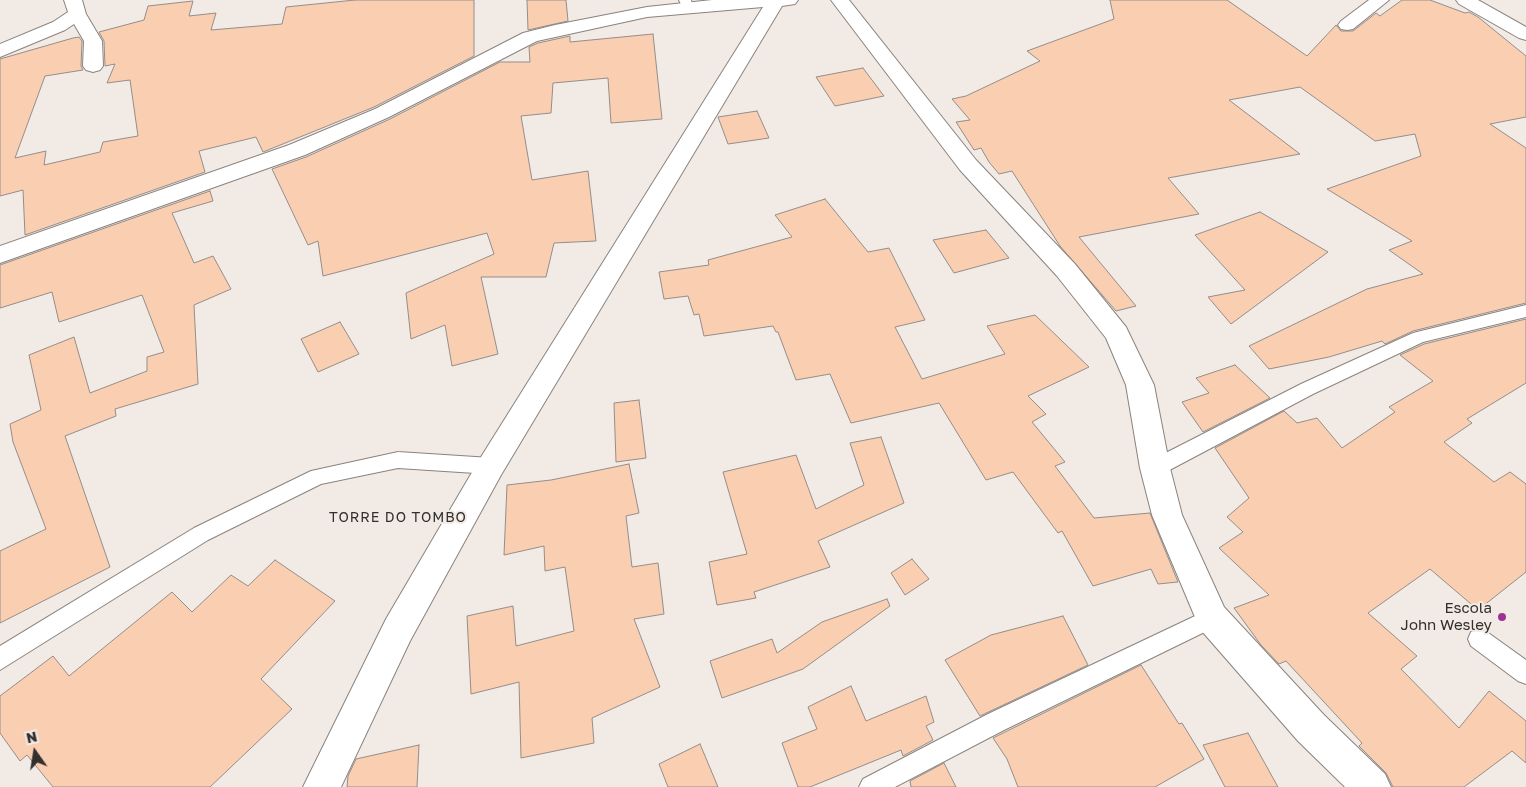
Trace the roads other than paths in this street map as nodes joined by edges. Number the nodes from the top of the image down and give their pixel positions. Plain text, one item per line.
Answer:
1 (840, 0) edge
2 (1380, 0) edge
3 (1465, 0) edge
4 (783, 1) edge
5 (686, 4) edge
6 (75, 7) edge
7 (1347, 25) dead end
8 (1526, 34) edge
9 (0, 51) edge
10 (93, 66) dead end
11 (0, 255) edge
12 (1526, 311) edge
13 (491, 466) junction
14 (1155, 468) junction
15 (1212, 618) junction
16 (1479, 639) dead end
17 (0, 659) edge
18 (1526, 672) edge
19 (322, 787) edge
20 (871, 787) edge
21 (1372, 787) edge

1 - 14 street
2 - 7 street
3 - 8 street
4 - 5 street
4 - 13 street
5 - 11 street
6 - 9 street
6 - 10 street
12 - 14 lane
13 - 17 lane
13 - 19 street
14 - 15 street
15 - 20 lane
15 - 21 street
16 - 18 lane

